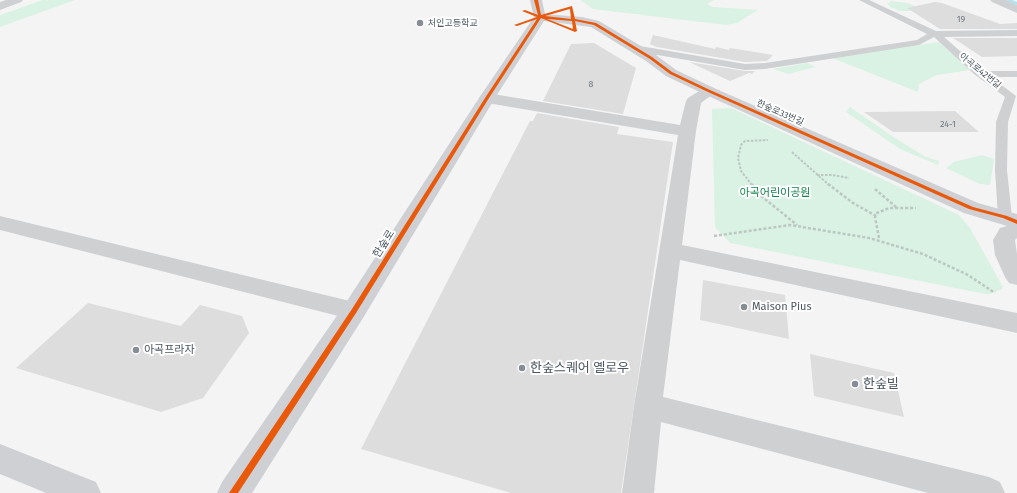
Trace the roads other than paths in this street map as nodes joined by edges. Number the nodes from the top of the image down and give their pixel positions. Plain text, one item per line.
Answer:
1 (17, 0) edge
2 (863, 0) edge
3 (996, 0) edge
4 (0, 6) edge
5 (538, 9) edge
6 (1017, 9) edge
7 (1017, 33) edge
8 (935, 34) junction
9 (634, 48) junction
10 (658, 63) junction
11 (981, 74) junction
12 (1017, 74) edge
13 (709, 91) junction
14 (487, 98) junction
15 (1013, 105) edge
16 (687, 131) junction
17 (0, 223) edge
18 (1013, 223) edge
19 (670, 250) junction
20 (1017, 277) edge
21 (354, 311) junction
22 (1017, 323) edge
23 (648, 406) junction
24 (0, 459) edge
25 (85, 493) edge
26 (232, 493) edge
27 (638, 493) edge
28 (989, 493) edge

1 - 4 street
2 - 8 lane, 아곡로42번길
3 - 6 street
5 - 9 street, 한숲로33번길
5 - 14 street, 한숲로
7 - 8 lane
8 - 9 lane
8 - 11 lane, 아곡로42번길
9 - 10 street, 한숲로33번길
10 - 13 street, 한숲로33번길
10 - 18 street, 한숲로33번길
11 - 12 lane
11 - 15 lane, 아곡로42번길
13 - 16 street
13 - 18 street, 한숲로33번길
14 - 16 street
14 - 21 street, 한숲로
15 - 18 lane, 아곡로42번길
16 - 19 street
17 - 21 street
18 - 20 street
19 - 22 street
19 - 23 street
21 - 26 street, 한숲로
23 - 27 street
23 - 28 street
24 - 25 street

